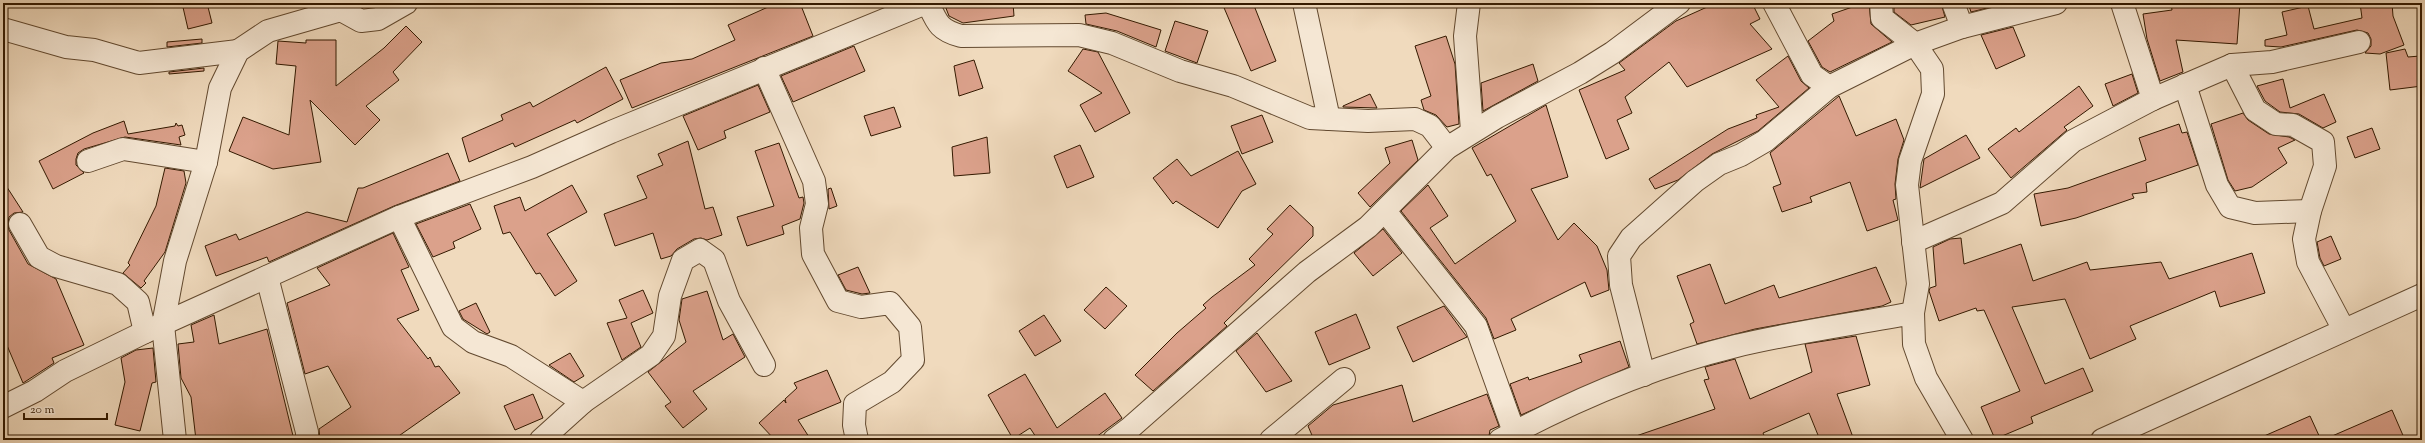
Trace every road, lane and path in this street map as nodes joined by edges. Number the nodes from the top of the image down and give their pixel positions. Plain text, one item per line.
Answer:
1 (406, 3) edge
2 (927, 3) edge
3 (1304, 3) edge
4 (1469, 3) edge
5 (1679, 3) edge
6 (1774, 3) edge
7 (1881, 3) edge
8 (1953, 3) edge
9 (2056, 3) edge
10 (2122, 3) edge
11 (340, 7) edge
12 (1962, 27) junction
13 (3, 29) edge
14 (2359, 42) dead end
15 (1915, 44) junction
16 (238, 51) junction
17 (2232, 66) junction
18 (764, 68) junction
19 (2185, 85) junction
20 (1829, 87) junction
21 (2153, 99) junction
22 (1329, 119) junction
23 (1472, 131) junction
24 (1447, 148) junction
25 (88, 161) dead end
26 (206, 162) junction
27 (1385, 211) junction
28 (2310, 212) junction
29 (399, 217) junction
30 (20, 224) dead end
31 (1913, 242) junction
32 (267, 277) junction
33 (2422, 295) edge
34 (1913, 314) junction
35 (154, 329) junction
36 (2344, 330) junction
37 (764, 366) dead end
38 (1644, 375) junction
39 (1344, 379) dead end
40 (583, 402) junction
41 (3, 407) edge
42 (1507, 436) edge
43 (176, 440) edge
44 (307, 440) edge
45 (541, 440) edge
46 (857, 440) edge
47 (1114, 440) edge
48 (1271, 440) edge
49 (1962, 440) edge
50 (2102, 440) edge

1 - 11 street
2 - 18 street
2 - 22 street
3 - 22 street
4 - 23 street
5 - 23 street
6 - 20 street
7 - 15 street
8 - 12 street
9 - 12 street
10 - 21 street
11 - 16 street
12 - 15 street
13 - 16 street
14 - 17 street
15 - 20 street
15 - 31 street
16 - 26 street
17 - 19 street
17 - 28 street
18 - 29 street
18 - 46 street
19 - 21 street
19 - 28 street
20 - 38 street
21 - 31 street
22 - 24 street
23 - 24 street
24 - 27 street
25 - 26 street
26 - 35 street
27 - 42 street
27 - 47 street
28 - 36 street
29 - 32 street
29 - 40 street
30 - 35 street
31 - 34 street
32 - 35 street
32 - 44 street
33 - 36 street
34 - 38 street
34 - 49 street
35 - 41 street
35 - 43 street
36 - 50 street
37 - 40 street
38 - 42 street
39 - 48 street
40 - 45 street

